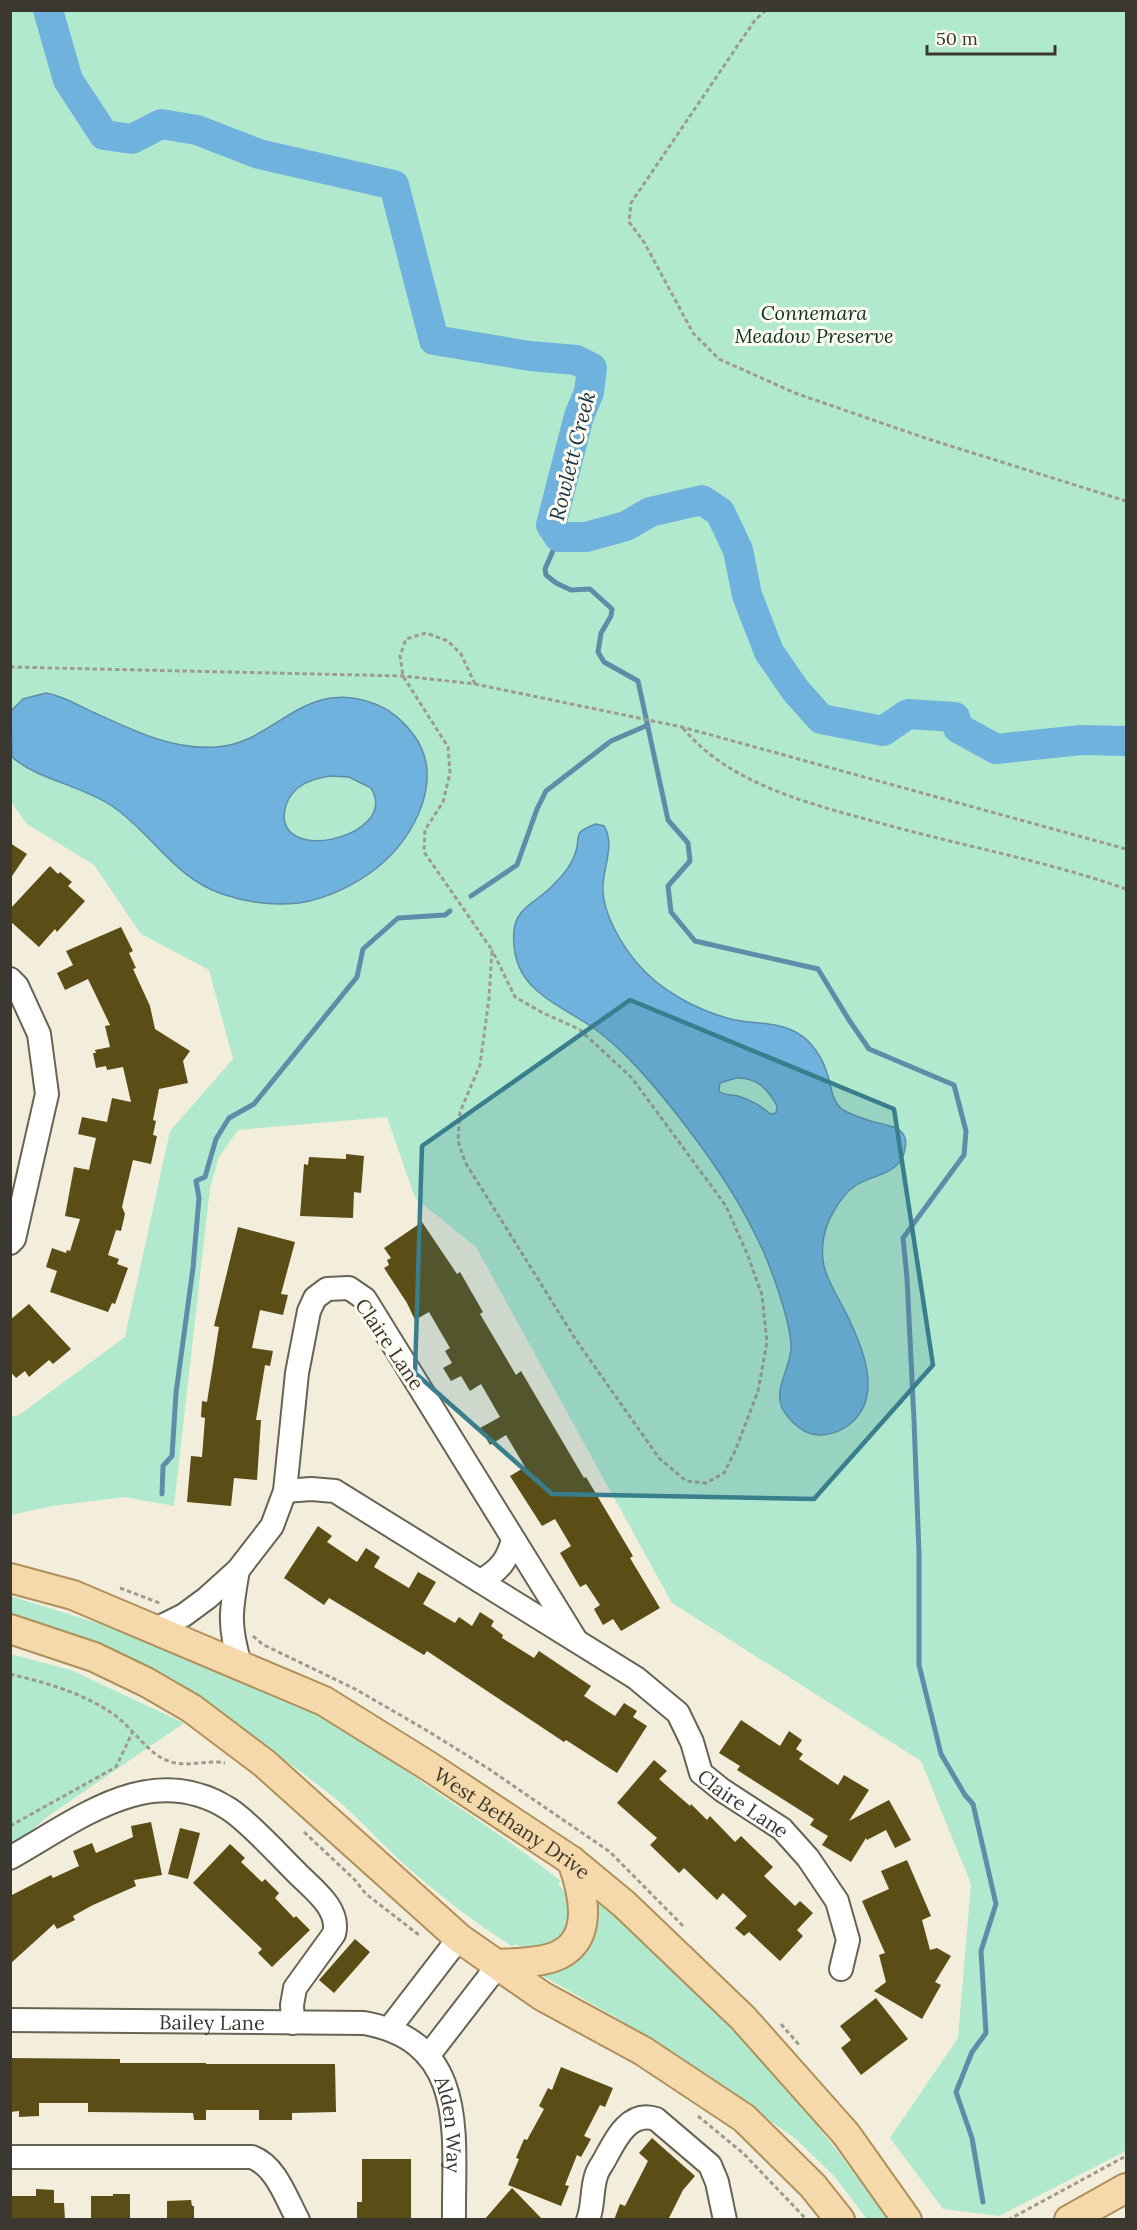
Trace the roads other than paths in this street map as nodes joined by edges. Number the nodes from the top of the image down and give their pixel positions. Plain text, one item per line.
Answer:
1 (10, 979) edge
2 (10, 1243) edge
3 (285, 1491) junction
4 (513, 1539) junction
5 (238, 1570) junction
6 (10, 1578) edge
7 (480, 1581) junction
8 (10, 1629) edge
9 (156, 1629) junction
10 (576, 1640) junction
11 (240, 1664) junction
12 (10, 1858) edge
13 (572, 1861) junction
14 (459, 1938) junction
15 (499, 1964) junction
16 (841, 1969) dead end
17 (10, 2020) edge
18 (293, 2023) junction
19 (389, 2029) junction
20 (420, 2048) junction
21 (10, 2157) edge
22 (1126, 2188) edge
23 (725, 2218) edge
24 (298, 2220) edge
25 (454, 2220) edge
26 (588, 2220) edge
27 (840, 2220) edge
28 (907, 2220) edge
29 (1069, 2220) edge

1 - 2 street
3 - 4 street, Claire Lane
3 - 5 street, Claire Lane
3 - 7 street, Claire Lane
4 - 7 street
4 - 10 street, Claire Lane
5 - 9 street, Claire Lane
5 - 11 street, Claire Lane
6 - 9 main road, West Bethany Drive
7 - 10 street, Claire Lane
8 - 14 main road
9 - 11 main road, West Bethany Drive
10 - 16 street, Claire Lane
11 - 13 main road, West Bethany Drive
12 - 18 street
13 - 15 main road
13 - 28 main road, West Bethany Drive
14 - 15 main road
14 - 19 street
15 - 20 street
15 - 27 main road
17 - 18 street, Bailey Lane
18 - 19 street, Bailey Lane
19 - 20 street, Bailey Lane
20 - 25 street, Alden Way
21 - 24 street
22 - 29 main road
23 - 26 street

